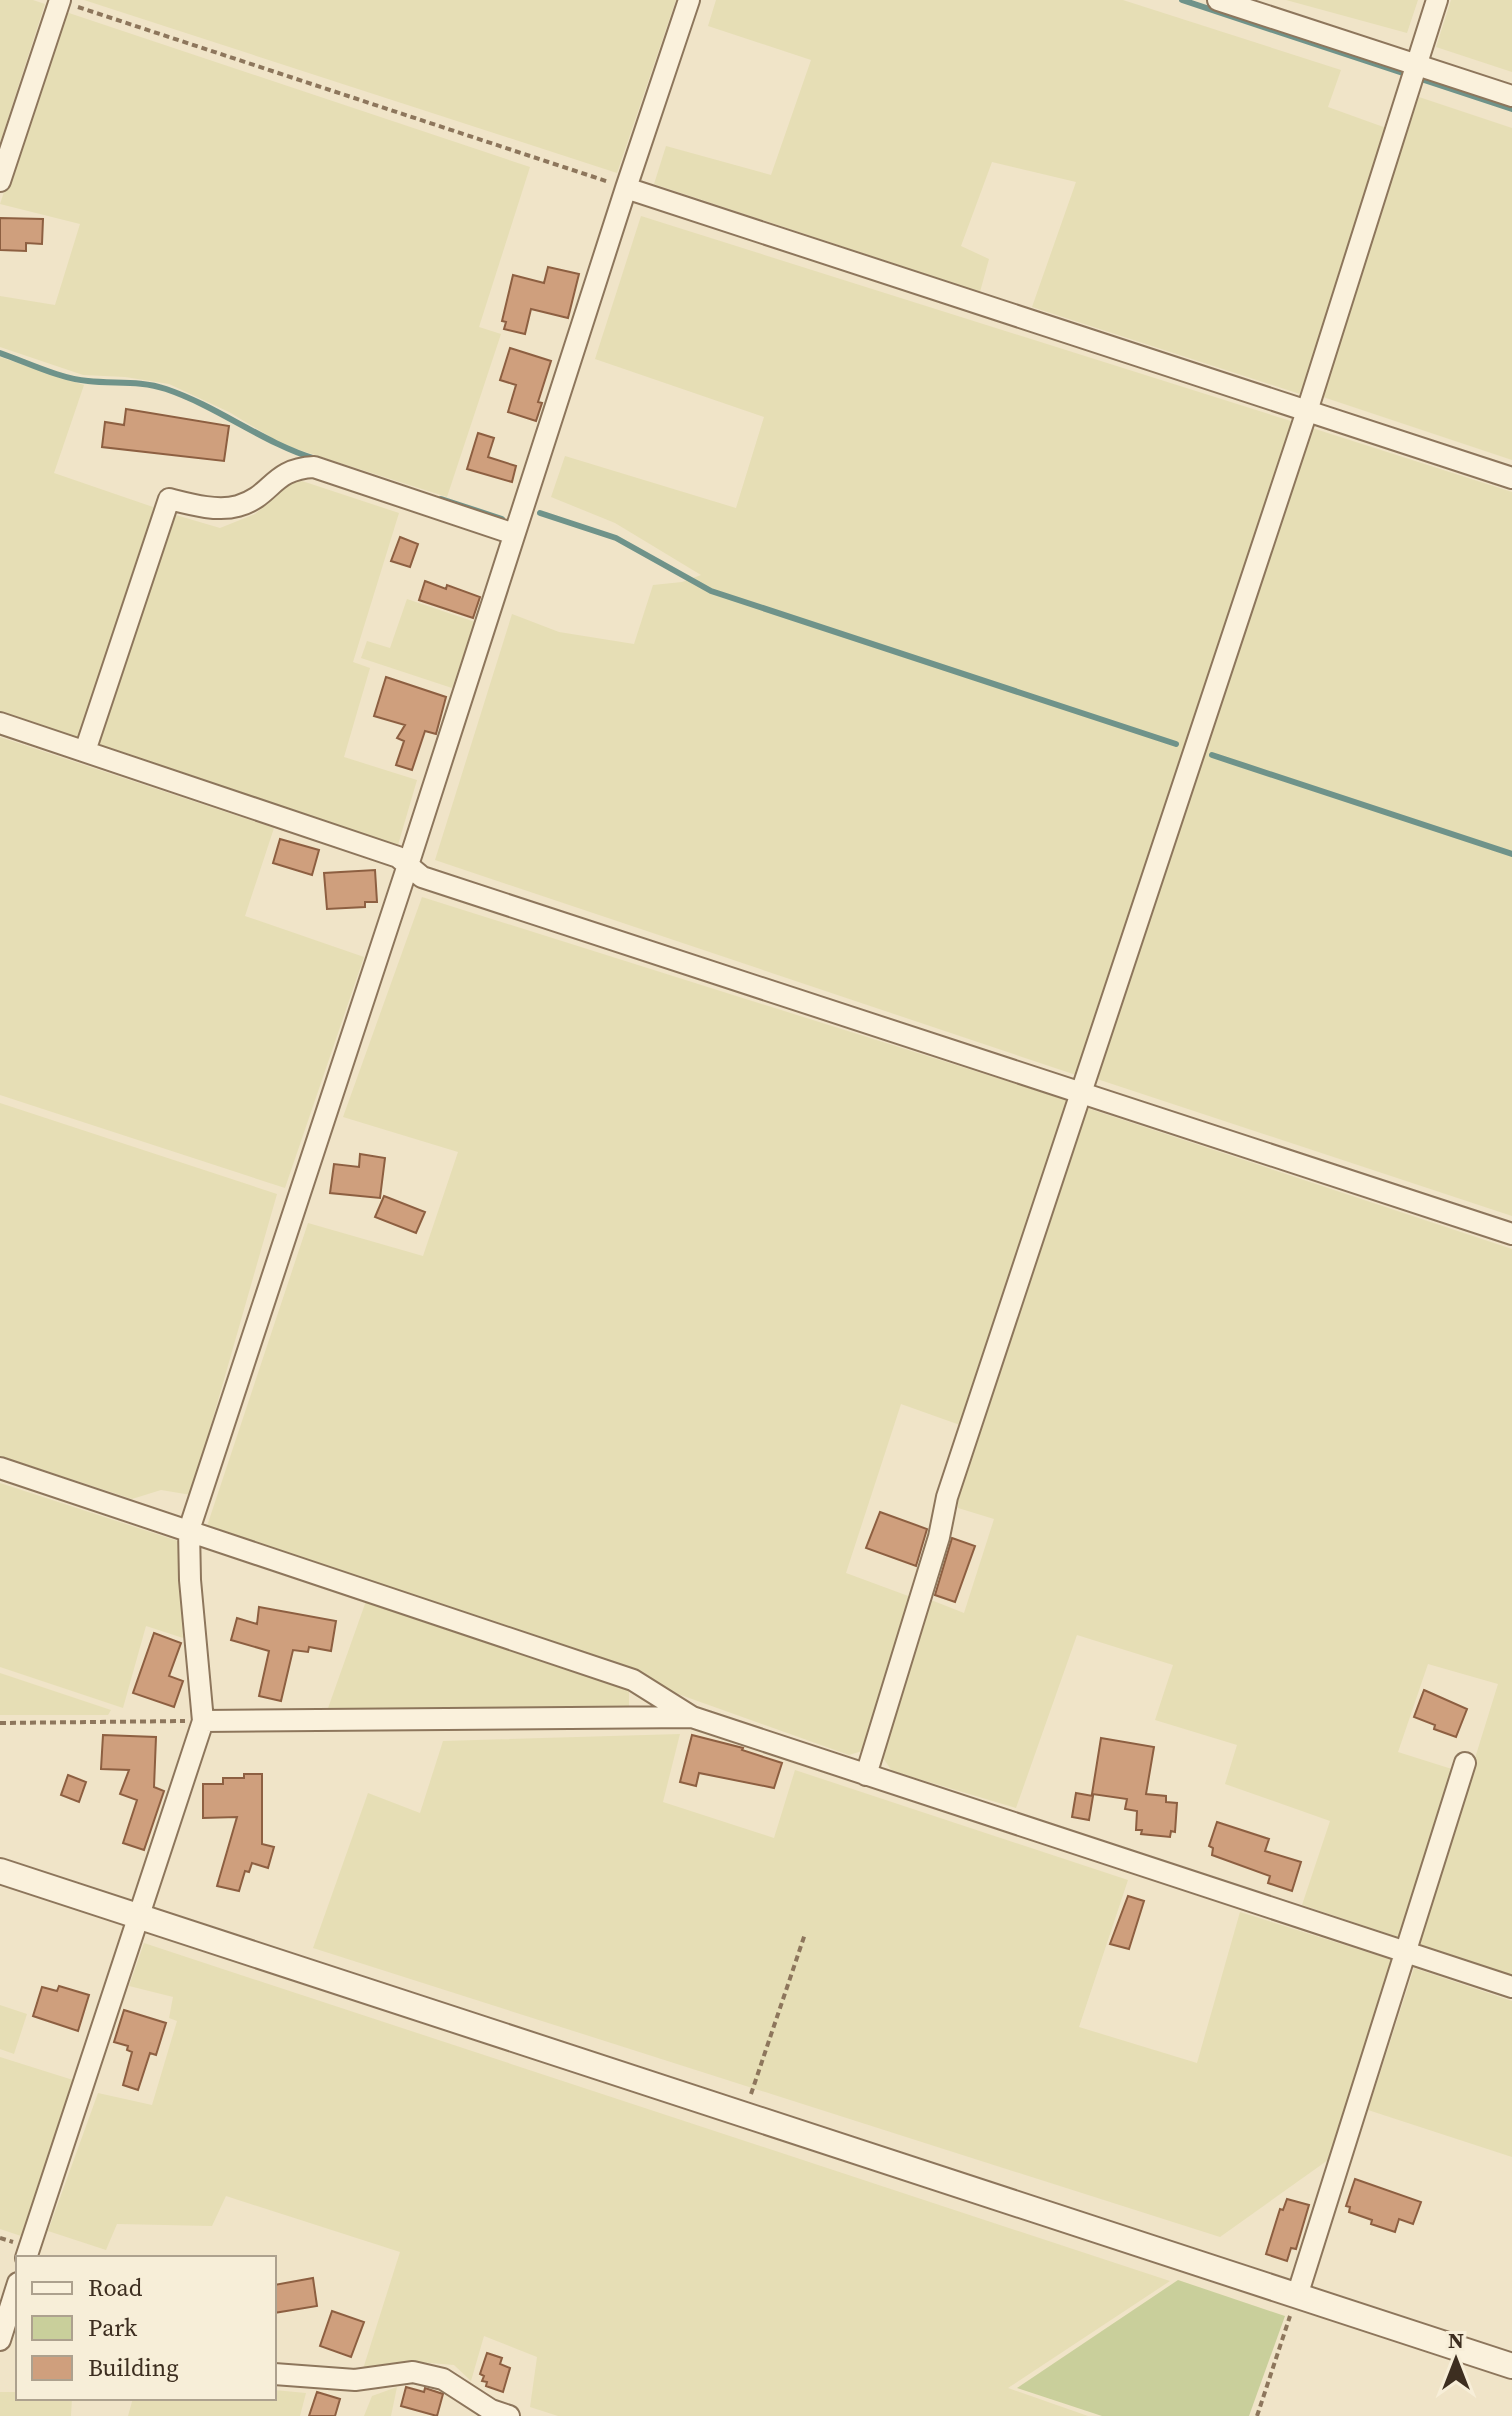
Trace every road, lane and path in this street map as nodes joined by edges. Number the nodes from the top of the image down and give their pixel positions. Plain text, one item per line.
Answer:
1 (59, 0) edge
2 (689, 0) edge
3 (1218, 0) edge
4 (1437, 0) edge
5 (1416, 65) junction
6 (1512, 96) edge
7 (0, 181) edge
8 (626, 188) junction
9 (1307, 411) junction
10 (1512, 478) edge
11 (514, 534) junction
12 (0, 723) edge
13 (85, 751) junction
14 (408, 865) junction
15 (1080, 1092) junction
16 (1512, 1234) edge
17 (0, 1468) edge
18 (189, 1530) junction
19 (692, 1717) junction
20 (203, 1721) junction
21 (0, 1723) edge
22 (1465, 1763) dead end
23 (866, 1775) junction
24 (0, 1871) edge
25 (137, 1916) junction
26 (805, 1934) dead end
27 (1407, 1952) junction
28 (1512, 1987) edge
29 (744, 2115) junction
30 (27, 2256) edge
31 (16, 2296) edge
32 (1297, 2296) junction
33 (0, 2340) edge
34 (1512, 2366) edge
35 (276, 2374) edge
36 (509, 2416) edge
37 (1257, 2416) edge

1 - 7 street
1 - 8 path
2 - 8 street
3 - 5 street
4 - 5 street
5 - 6 street
5 - 9 street
8 - 9 street
8 - 11 street
9 - 10 street
9 - 15 street
11 - 13 street
11 - 14 street
12 - 13 street
13 - 14 street
14 - 15 street
14 - 18 street
15 - 16 street
15 - 23 street
17 - 18 street
18 - 19 street
18 - 20 street
19 - 20 street
19 - 23 street
20 - 21 path
20 - 25 street
22 - 27 street
23 - 27 street
24 - 25 street
25 - 29 street
25 - 30 street
26 - 29 path
27 - 28 street
27 - 32 street
29 - 32 street
31 - 33 street
32 - 34 street
32 - 37 path
35 - 36 street

